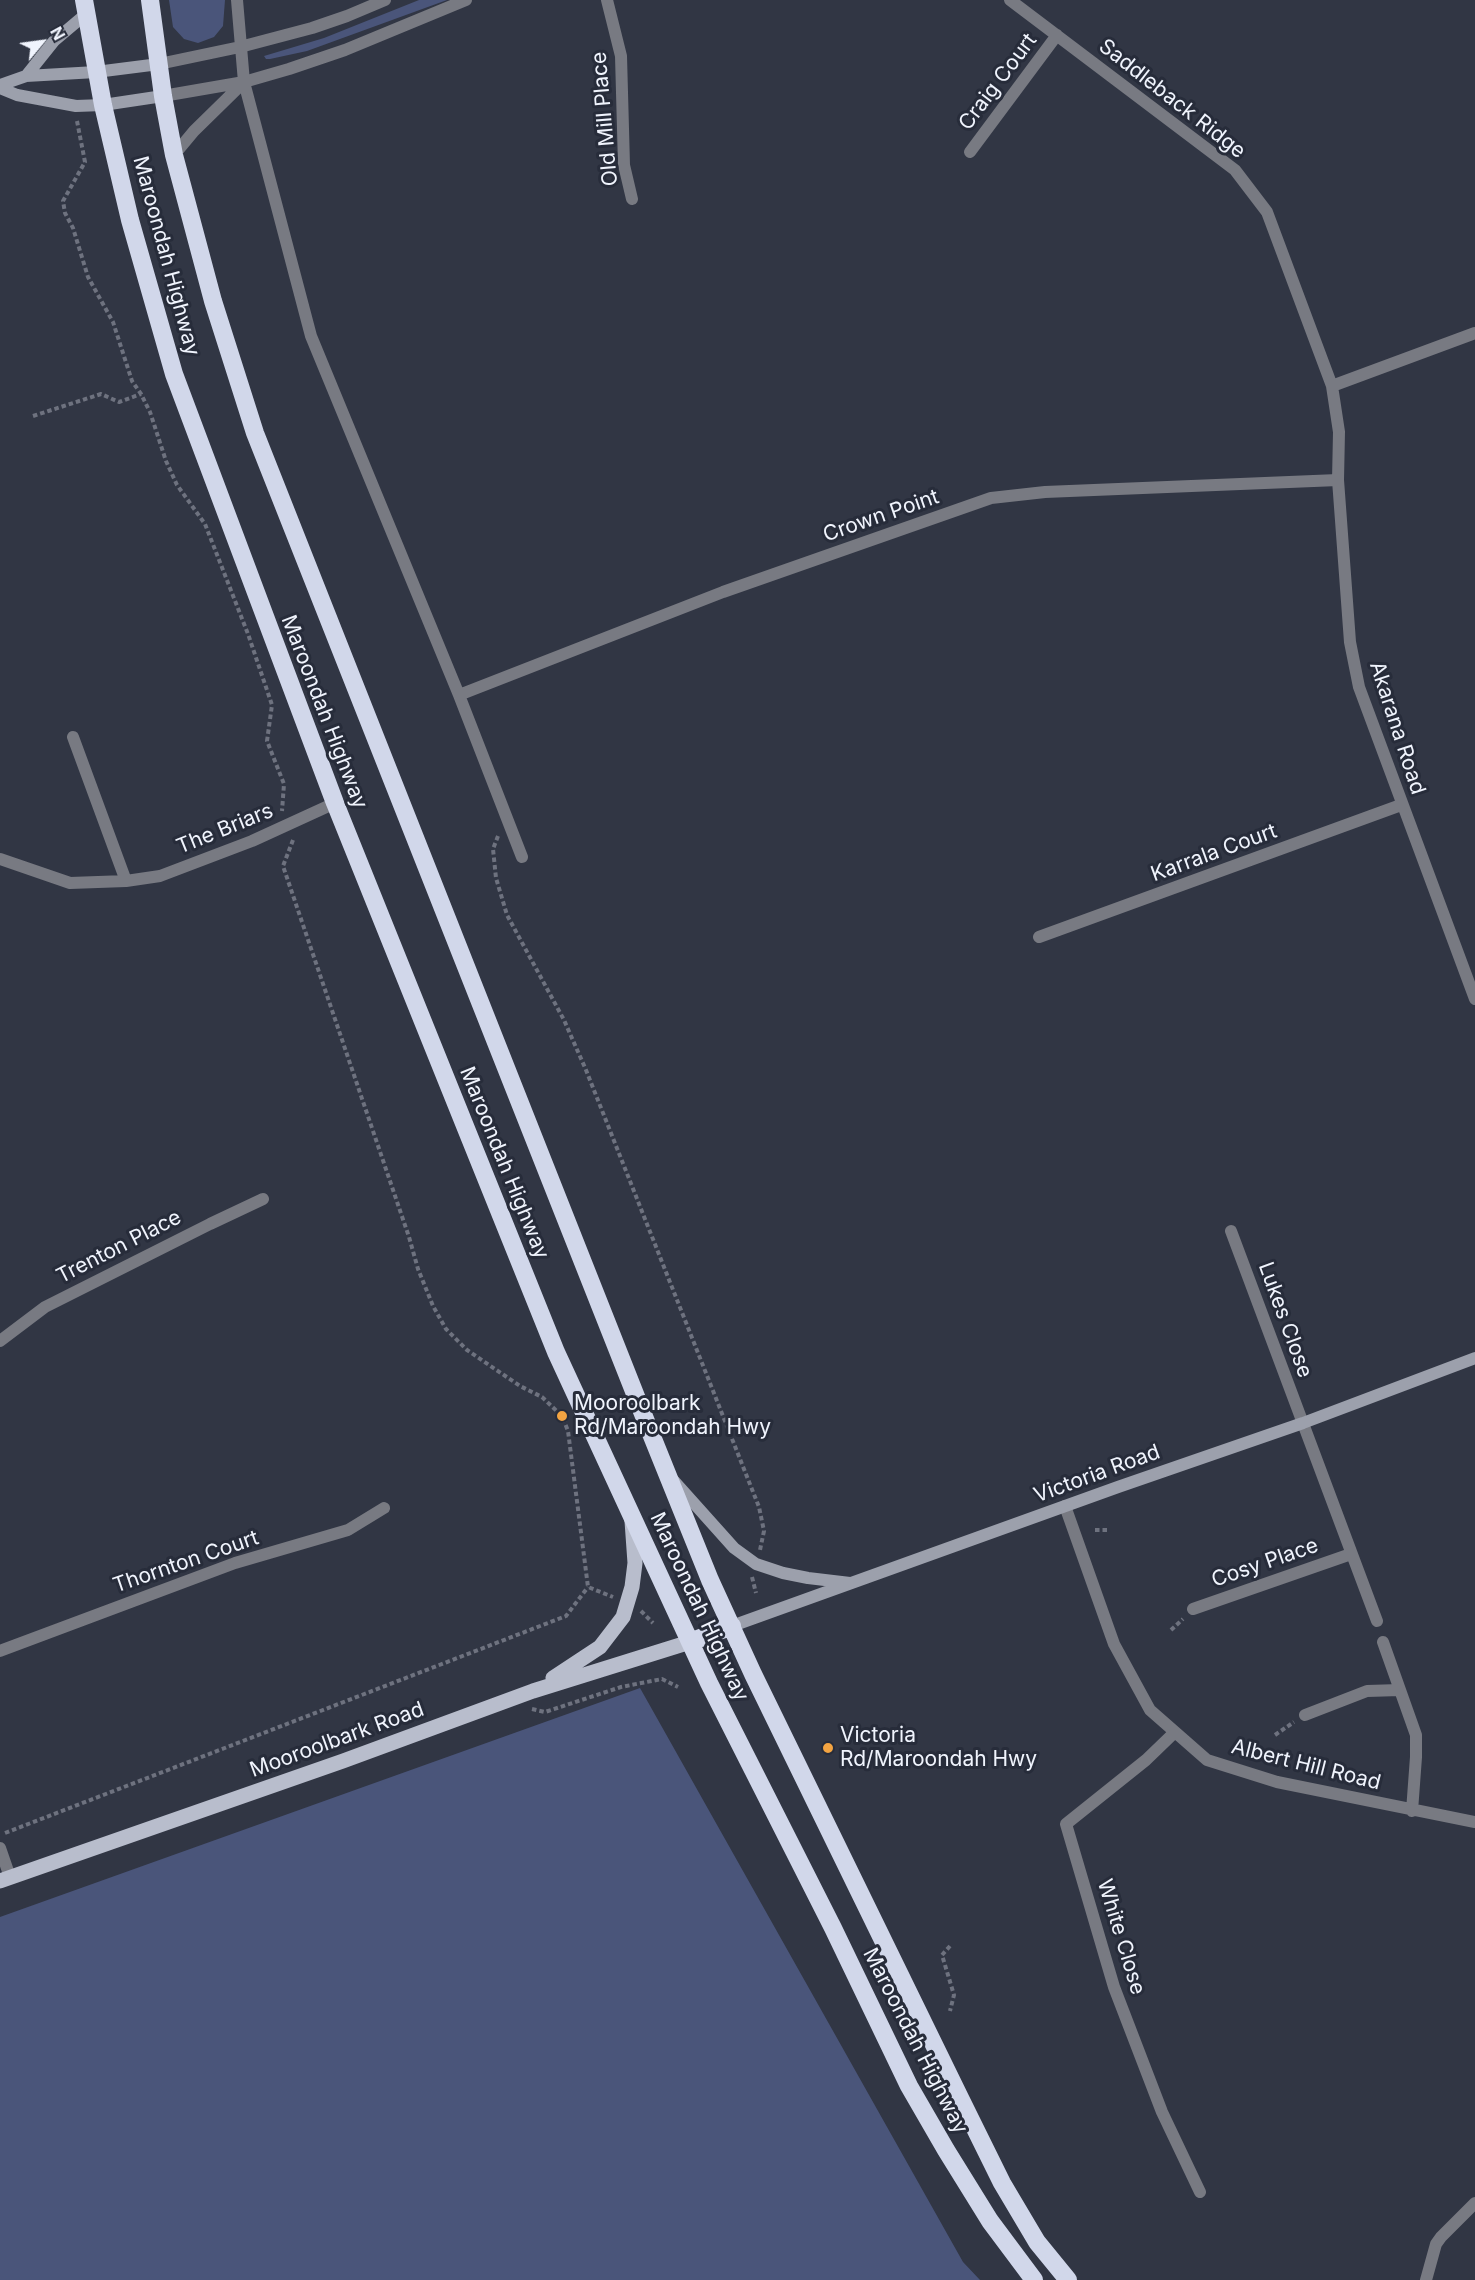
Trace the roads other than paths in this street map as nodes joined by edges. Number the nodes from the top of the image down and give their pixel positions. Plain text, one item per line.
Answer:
1 (150, 0) edge
2 (237, 0) edge
3 (385, 0) edge
4 (466, 0) edge
5 (607, 0) edge
6 (1010, 0) edge
7 (85, 7) edge
8 (1057, 35) junction
9 (240, 47) junction
10 (159, 64) junction
11 (96, 72) junction
12 (26, 76) junction
13 (244, 82) junction
14 (0, 86) edge
15 (163, 96) junction
16 (103, 105) junction
17 (970, 152) dead end
18 (174, 155) junction
19 (632, 199) dead end
20 (1475, 333) edge
21 (1332, 386) junction
22 (1338, 480) junction
23 (459, 695) junction
24 (73, 737) dead end
25 (335, 803) junction
26 (1401, 805) junction
27 (522, 857) dead end
28 (0, 859) edge
29 (126, 880) junction
30 (1039, 937) dead end
31 (1475, 999) edge
32 (263, 1199) dead end
33 (1232, 1231) dead end
34 (0, 1341) edge
35 (1475, 1358) edge
36 (1303, 1423) junction
37 (669, 1474) junction
38 (1065, 1506) junction
39 (384, 1508) dead end
40 (632, 1516) junction
41 (1351, 1554) junction
42 (855, 1583) junction
43 (1193, 1609) dead end
44 (1377, 1621) dead end
45 (732, 1626) junction
46 (690, 1642) junction
47 (1383, 1642) dead end
48 (0, 1651) edge
49 (1400, 1690) junction
50 (533, 1691) junction
51 (1305, 1715) road end
52 (1176, 1732) junction
53 (1412, 1811) junction
54 (1475, 1822) edge
55 (0, 1848) edge
56 (5, 1879) edge
57 (1200, 2192) dead end
58 (1475, 2203) edge
59 (1034, 2280) edge
60 (1068, 2280) edge
61 (1426, 2280) edge

1 - 10 highway, Maroondah Highway
2 - 9 street
3 - 9 street
4 - 13 street
5 - 19 street, Old Mill Place
6 - 8 street, Saddleback Ridge
7 - 11 highway, Maroondah Highway
7 - 12 main road
8 - 17 street, Craig Court
8 - 21 street, Saddleback Ridge
9 - 10 street
9 - 13 street
10 - 11 main road
10 - 15 highway, Maroondah Highway
11 - 12 main road
11 - 16 highway, Maroondah Highway
12 - 14 main road
13 - 15 street
13 - 18 street
13 - 23 street
14 - 16 main road
15 - 16 main road
15 - 18 highway, Maroondah Highway
16 - 25 highway, Maroondah Highway
18 - 37 highway, Maroondah Highway
20 - 21 street
21 - 22 street, Akarana Road
22 - 23 street, Crown Point
22 - 26 street, Akarana Road
23 - 27 street
24 - 29 street
25 - 29 street, The Briars
25 - 40 highway, Maroondah Highway
26 - 30 street, Karrala Court
26 - 31 street, Akarana Road
28 - 29 street, The Briars
32 - 34 street, Trenton Place
33 - 36 street, Lukes Close
35 - 36 main road, Victoria Road
36 - 38 main road, Victoria Road
36 - 41 street, Cosy Place
37 - 42 main road
37 - 45 highway, Maroondah Highway
38 - 42 main road, Victoria Road
38 - 52 street, Albert Hill Road
39 - 48 street, Thornton Court
40 - 46 highway, Maroondah Highway
40 - 50 main road
41 - 43 street, Cosy Place
41 - 44 street, Cosy Place
42 - 45 main road, Victoria Road
45 - 46 highway
45 - 60 highway, Maroondah Highway
46 - 50 main road, Mooroolbark Road
46 - 59 highway, Maroondah Highway
47 - 49 street
49 - 51 street
49 - 53 street
50 - 56 main road, Mooroolbark Road
52 - 53 street, Albert Hill Road
52 - 57 street, White Close
53 - 54 street, Albert Hill Road
55 - 56 street
58 - 61 street

